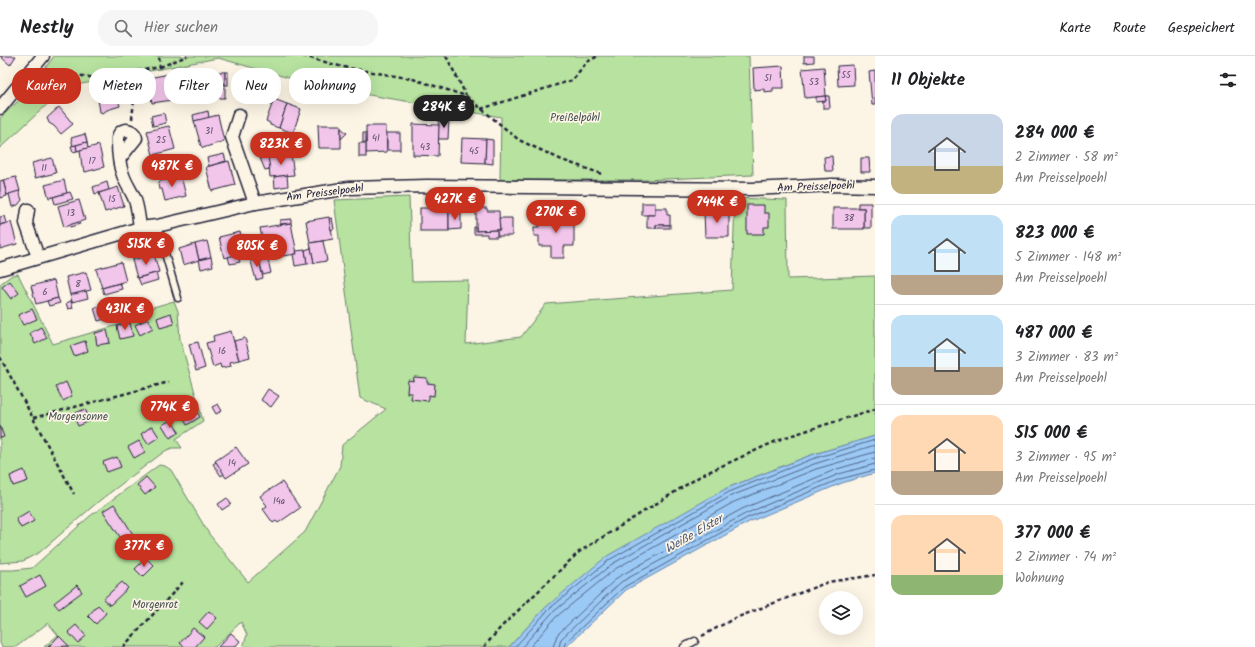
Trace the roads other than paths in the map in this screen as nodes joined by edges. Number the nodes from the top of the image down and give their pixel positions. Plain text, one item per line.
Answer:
1 (43, 56) edge
2 (0, 108) edge
3 (239, 116) dead end
4 (130, 130) road end
5 (875, 186) edge
6 (255, 203) junction
7 (28, 210) dead end
8 (157, 226) junction
9 (140, 228) junction
10 (38, 258) junction
11 (0, 268) edge
12 (178, 298) dead end
13 (695, 641) road end
14 (684, 647) edge

1 - 2 street
3 - 6 street
4 - 9 street
5 - 6 street, Am Preisselpoehl
6 - 8 street, Am Preisselpoehl
7 - 10 street
8 - 9 street, Am Preisselpoehl
8 - 12 lane
9 - 10 street, Am Preisselpoehl
10 - 11 street, Am Preisselpoehl
13 - 14 lane

